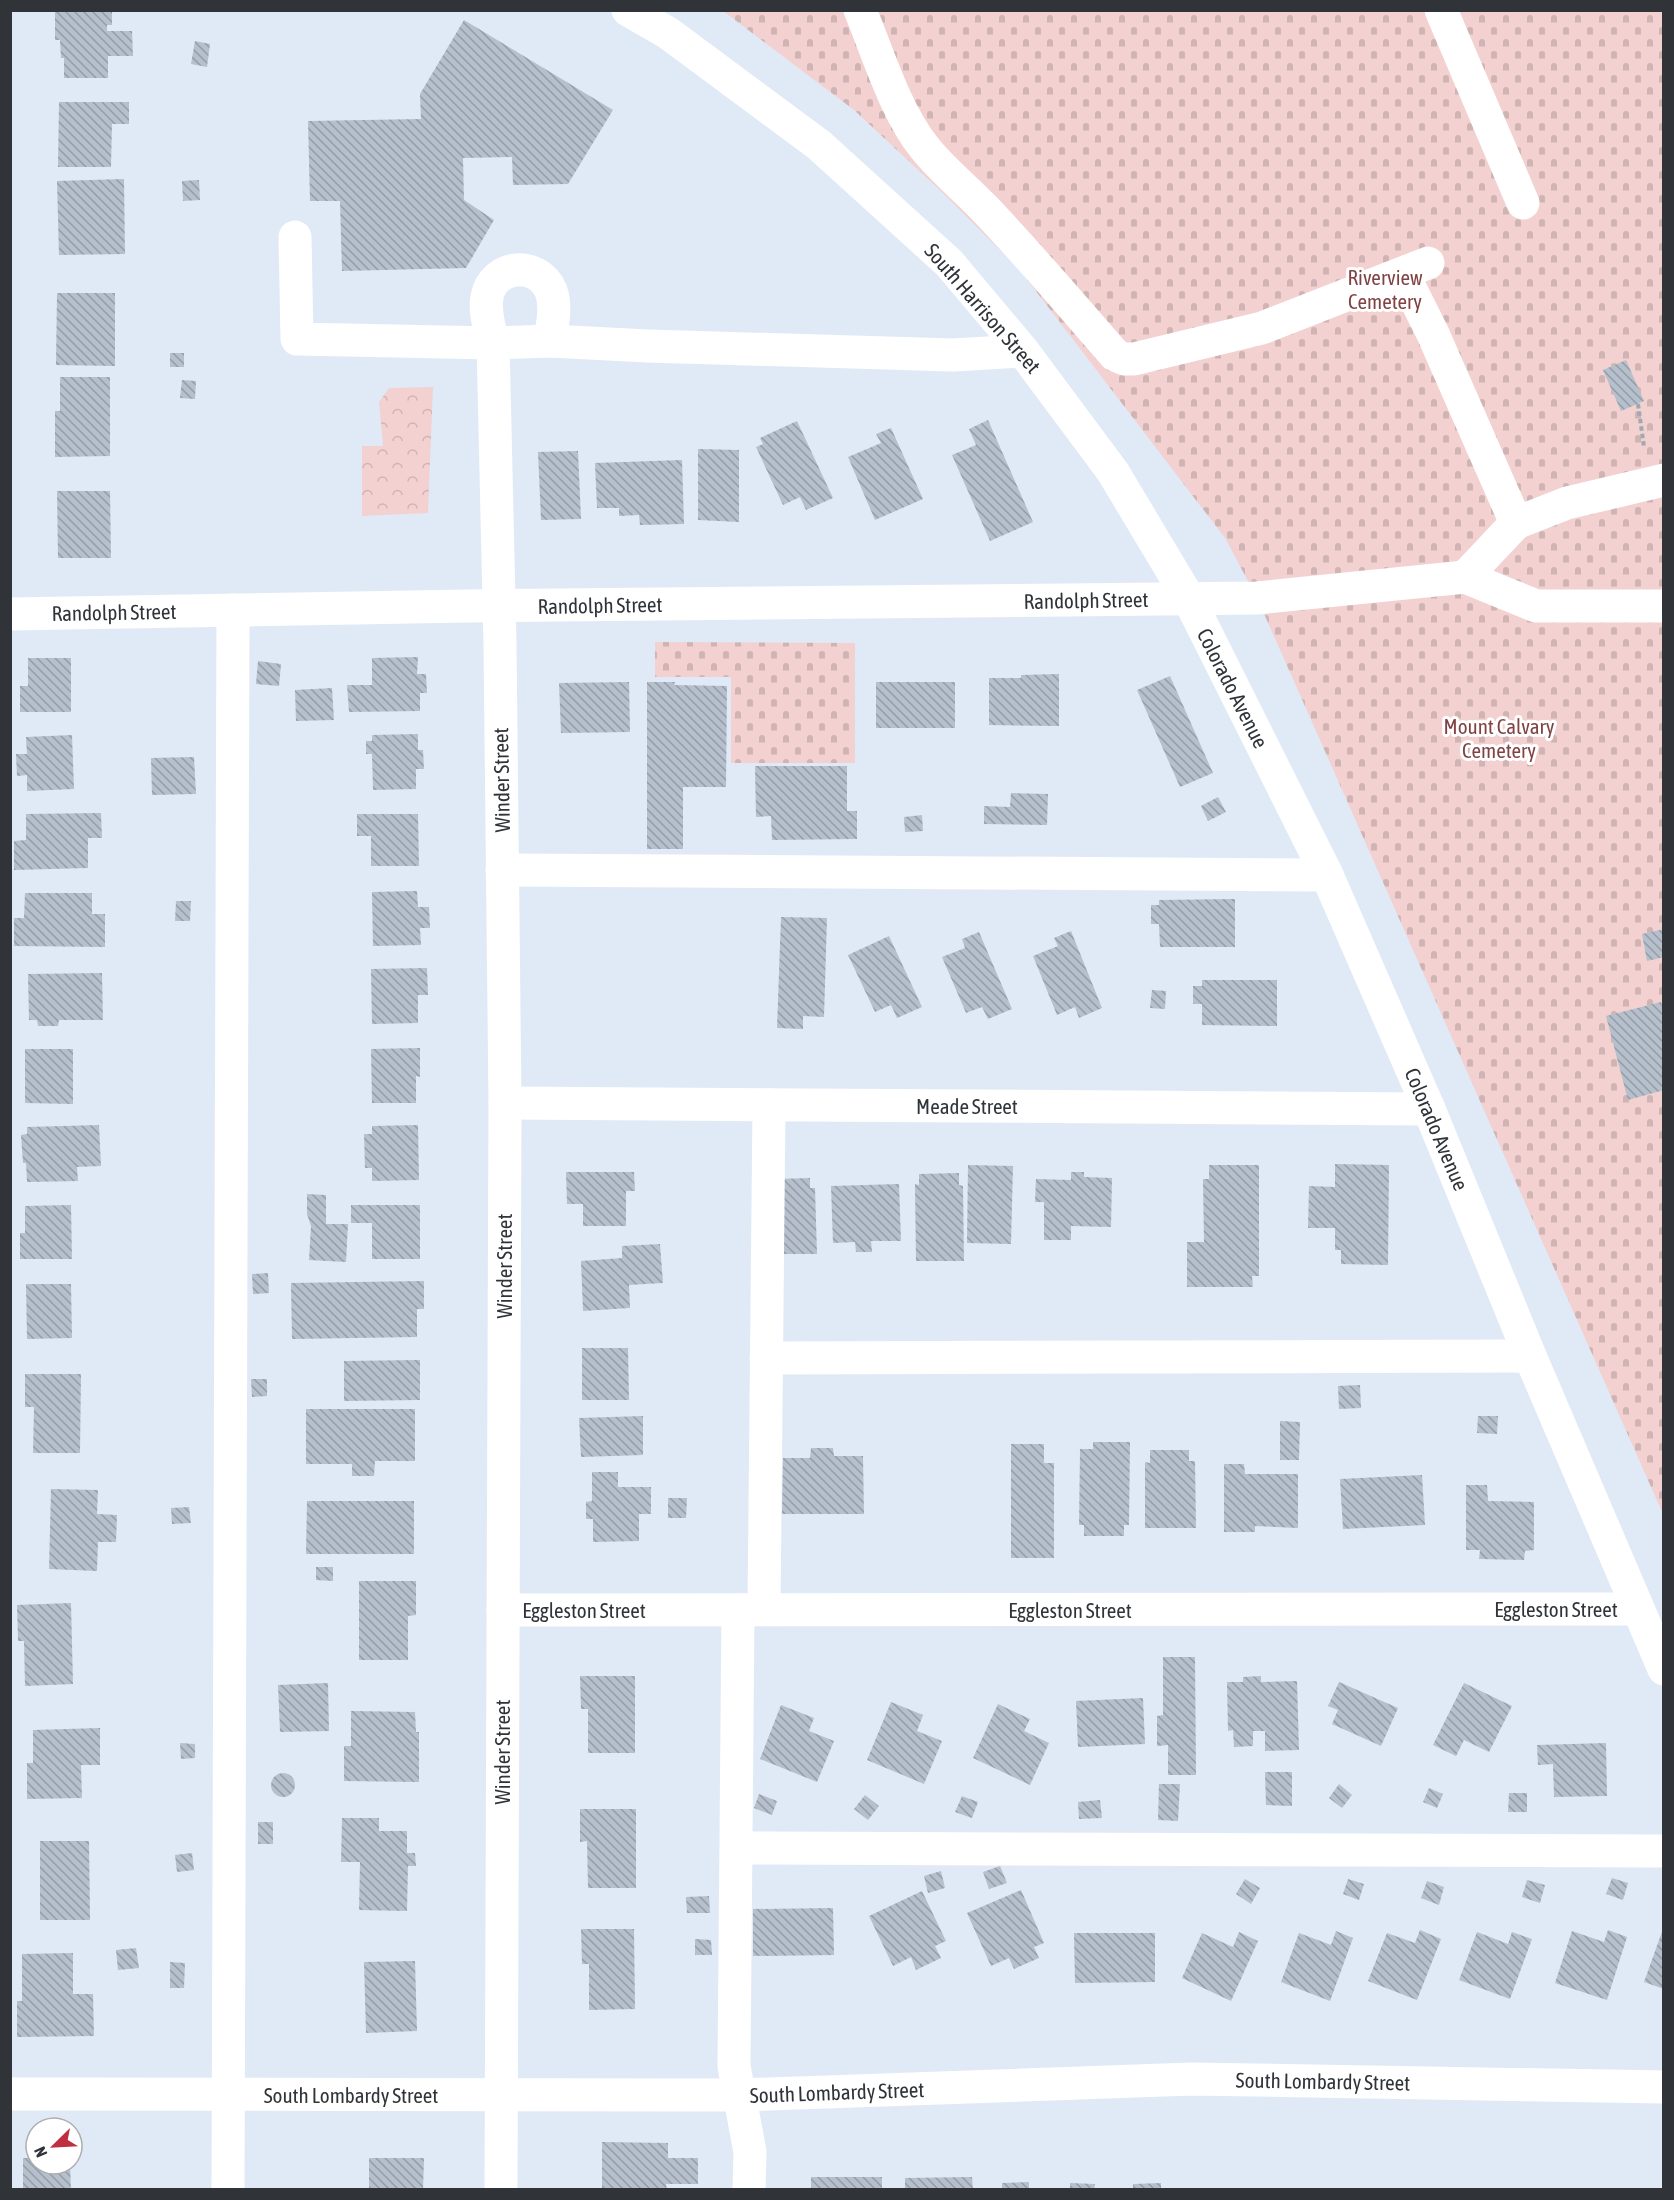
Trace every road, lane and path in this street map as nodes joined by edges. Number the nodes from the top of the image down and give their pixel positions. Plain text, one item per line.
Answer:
1 (628, 10) edge
2 (860, 10) edge
3 (1441, 10) edge
4 (1523, 203) dead end
5 (295, 237) dead end
6 (550, 341) junction
7 (493, 343) junction
8 (1023, 351) junction
9 (1638, 404) dead end
10 (1656, 481) edge
11 (1516, 524) junction
12 (1465, 577) junction
13 (1189, 599) junction
14 (499, 606) junction
15 (1664, 606) edge
16 (233, 610) junction
17 (10, 614) edge
18 (502, 870) junction
19 (1326, 875) junction
20 (505, 1103) junction
21 (769, 1105) junction
22 (1429, 1109) junction
23 (1530, 1356) junction
24 (766, 1358) junction
25 (1637, 1609) junction
26 (503, 1610) junction
27 (751, 1610) junction
28 (1664, 1669) edge
29 (737, 1848) junction
30 (1664, 1851) edge
31 (1664, 2087) edge
32 (10, 2094) edge
33 (228, 2095) junction
34 (501, 2095) junction
35 (739, 2095) junction
36 (228, 2190) edge
37 (501, 2190) edge
38 (749, 2190) edge

1 - 8 street, South Harrison Street
2 - 11 street
3 - 4 street
5 - 7 street
6 - 7 street
6 - 7 street
6 - 8 street
7 - 14 street, Winder Street
8 - 13 street, South Harrison Street
9 - 10 path
10 - 11 street
11 - 12 street
12 - 13 street, Randolph Street
12 - 15 street
13 - 14 street, Randolph Street
13 - 19 street, Colorado Avenue
14 - 16 street, Randolph Street
14 - 18 street, Winder Street
16 - 17 street, Randolph Street
16 - 33 street
18 - 19 street
18 - 20 street, Winder Street
19 - 22 street, Colorado Avenue
20 - 21 street, Meade Street
20 - 26 street, Winder Street
21 - 22 street, Meade Street
21 - 24 street
22 - 23 street, Colorado Avenue
23 - 24 street
23 - 25 street, Colorado Avenue
24 - 27 street
25 - 27 street, Eggleston Street
25 - 28 street, Colorado Avenue
26 - 27 street, Eggleston Street
26 - 34 street, Winder Street
27 - 29 street
29 - 30 street
29 - 35 street
31 - 35 street, South Lombardy Street
32 - 33 street, South Lombardy Street
33 - 34 street, South Lombardy Street
33 - 36 street
34 - 35 street, South Lombardy Street
34 - 37 street, Winder Street
35 - 38 street

